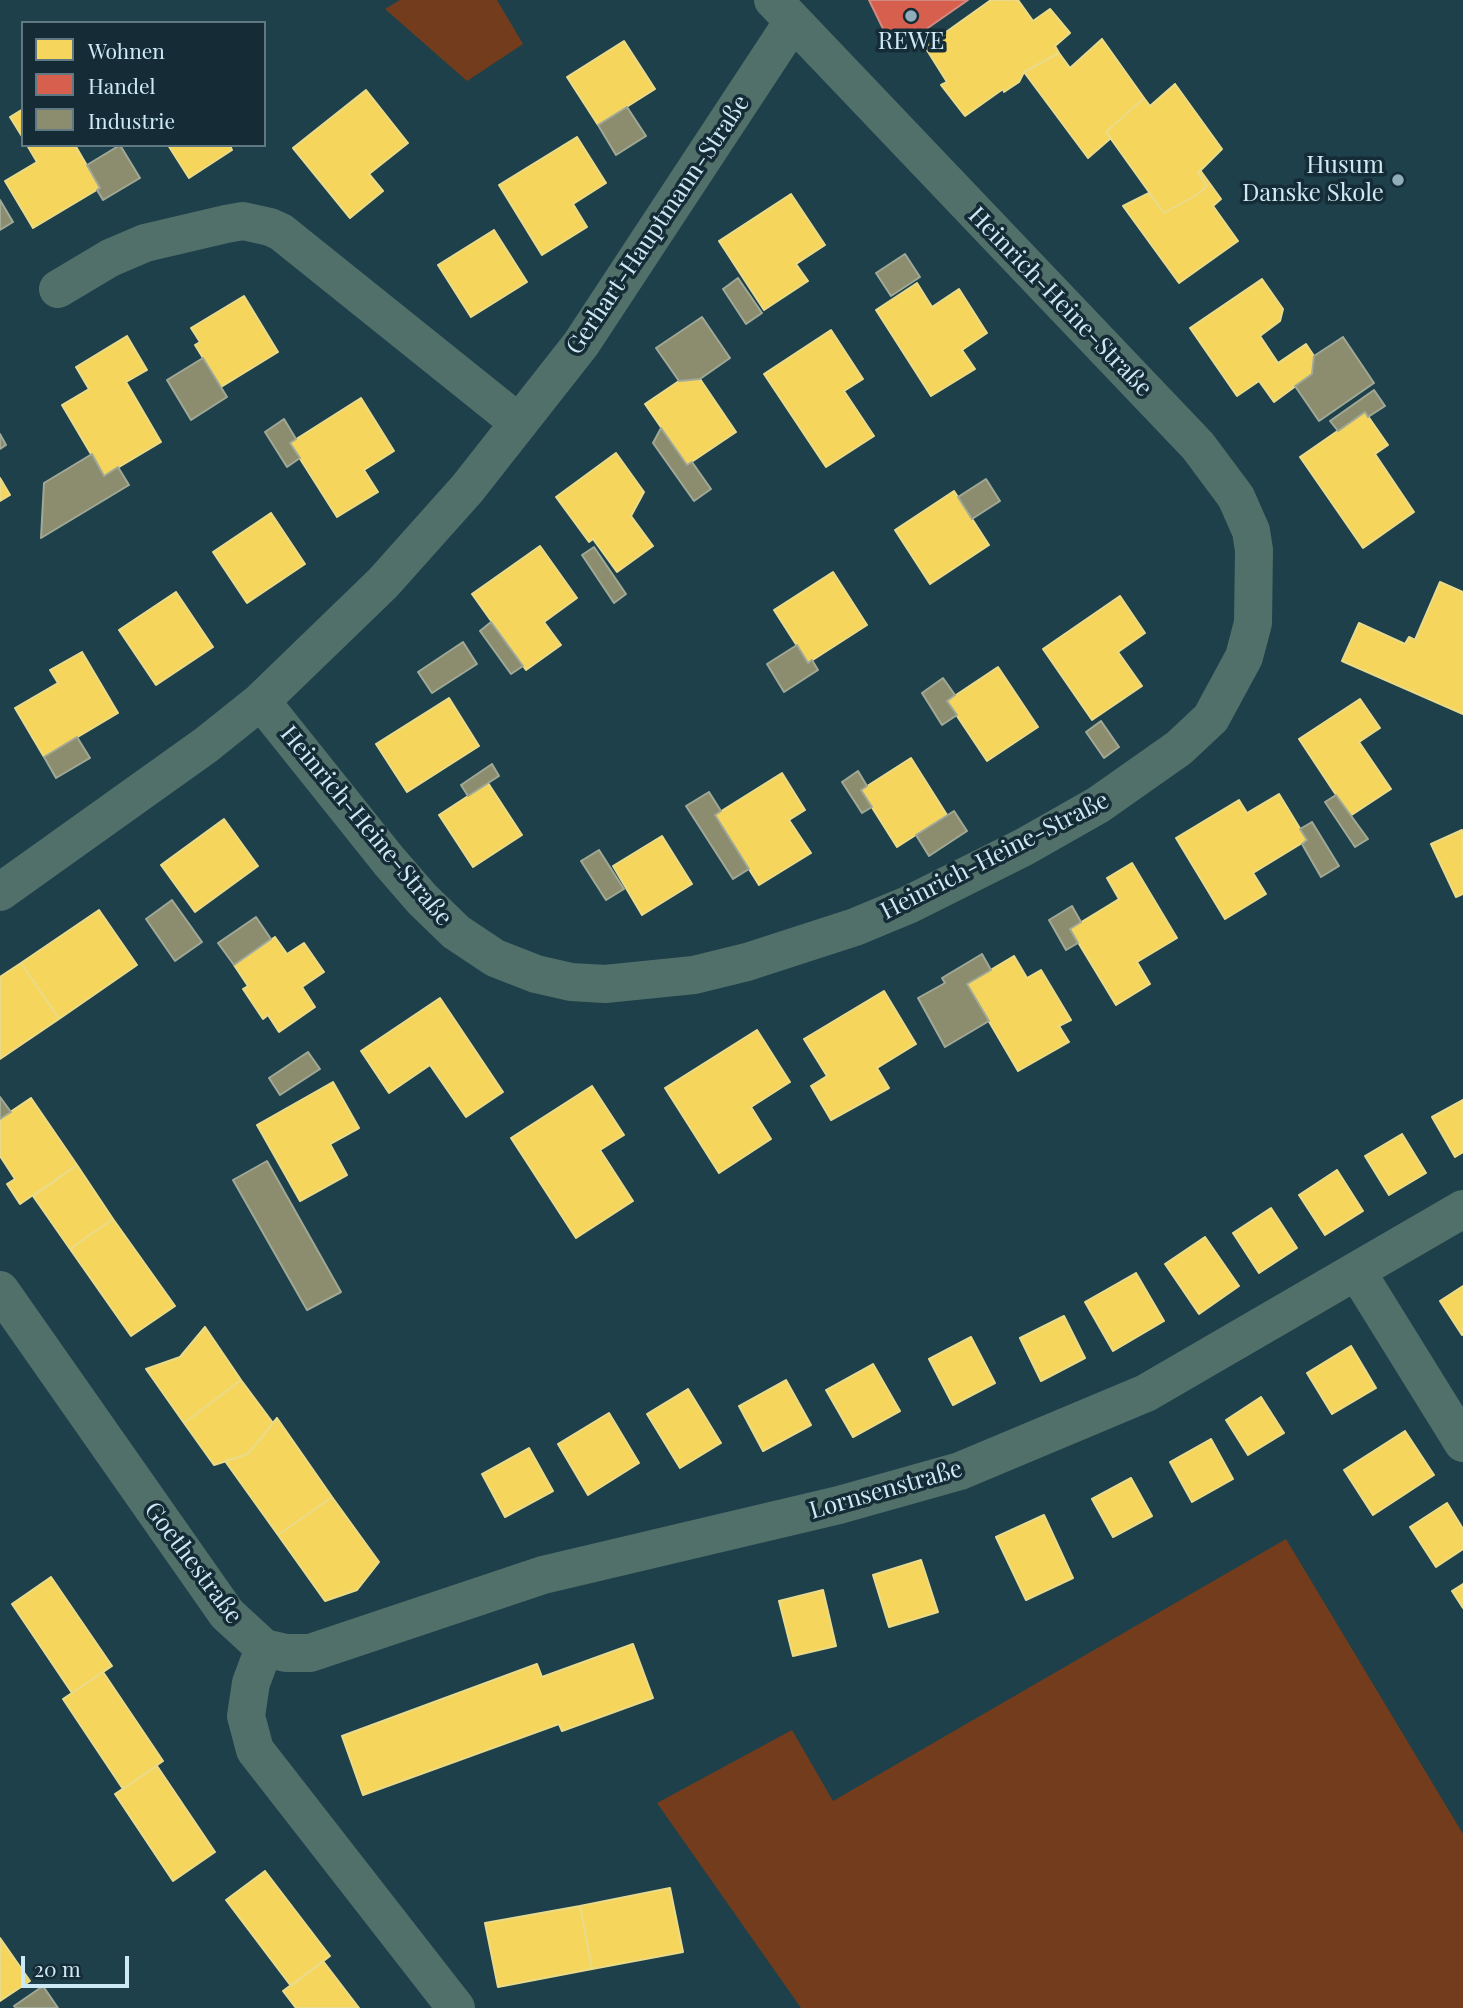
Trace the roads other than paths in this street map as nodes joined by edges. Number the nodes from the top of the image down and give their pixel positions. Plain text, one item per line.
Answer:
1 (783, 11) edge
2 (58, 289) dead end
3 (519, 423) junction
4 (261, 701) junction
5 (0, 892) edge
6 (1463, 1209) edge
7 (1357, 1272) junction
8 (0, 1290) edge
9 (1463, 1443) edge
10 (264, 1648) junction
11 (456, 2008) edge

1 - 3 street, Gerhart-Hauptmann-Straße
1 - 4 street, Heinrich-Heine-Straße
2 - 3 street
3 - 4 street, Gerhart-Hauptmann-Straße
4 - 5 street, Gerhart-Hauptmann-Straße
6 - 7 street, Lornsenstraße
7 - 9 street
7 - 10 street, Lornsenstraße
8 - 10 street, Goethestraße
10 - 11 street

